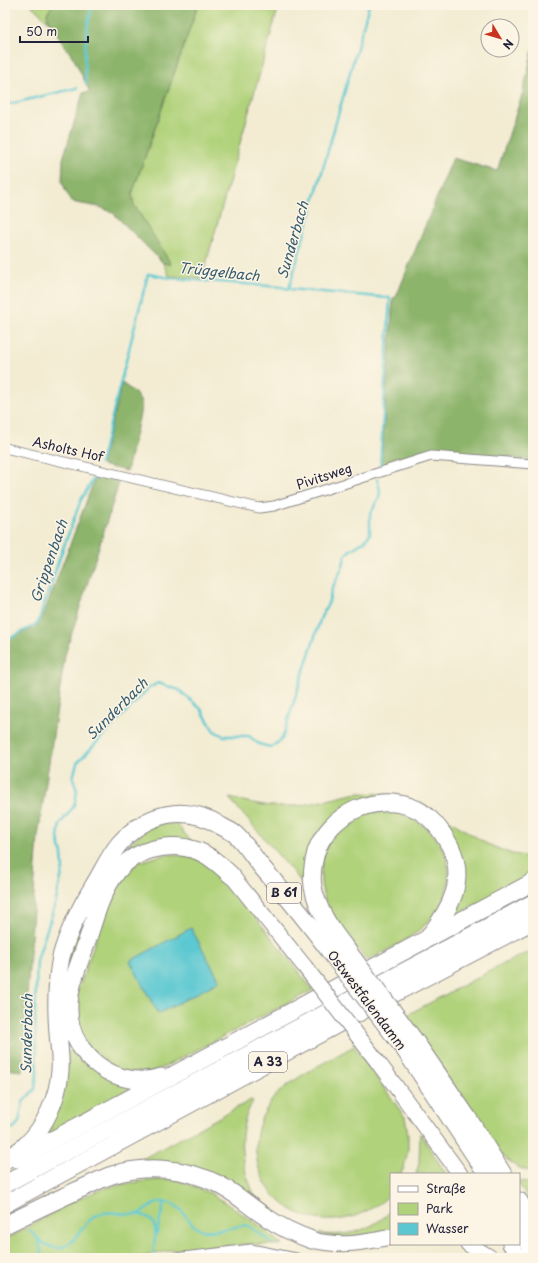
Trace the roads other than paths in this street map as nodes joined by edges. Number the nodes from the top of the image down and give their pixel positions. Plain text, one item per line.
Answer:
1 (5, 448) edge
2 (533, 464) edge
3 (125, 476) joint
4 (232, 876) joint
5 (533, 882) edge
6 (533, 903) edge
7 (533, 921) edge
8 (426, 939) junction
9 (338, 949) junction
10 (409, 1044) junction
11 (189, 1066) junction
12 (5, 1160) edge
13 (5, 1165) edge
14 (459, 1173) edge
15 (486, 1173) edge
16 (502, 1173) edge
17 (5, 1184) edge
18 (520, 1203) edge
19 (5, 1204) edge
20 (5, 1225) edge
21 (533, 1225) edge
22 (520, 1229) edge
23 (390, 1237) edge
24 (312, 1240) joint
25 (470, 1245) edge
26 (511, 1245) edge
27 (533, 1250) edge
28 (174, 1258) edge
29 (296, 1258) edge
30 (491, 1258) edge
31 (520, 1258) edge

1 - 3 street, Asholts Hof
2 - 3 street, Pivitsweg
4 - 11 highway
4 - 14 highway, bridge
5 - 8 highway
6 - 17 highway, A 33
7 - 19 highway, A 33
8 - 9 highway
8 - 11 highway
9 - 10 highway, bridge
9 - 12 highway, Ostwestfalendamm / B 61
10 - 15 highway, Ostwestfalendamm
10 - 16 highway
11 - 13 highway
18 - 21 highway
20 - 24 highway
22 - 27 highway
23 - 24 highway
25 - 30 highway
26 - 31 highway
28 - 29 street

